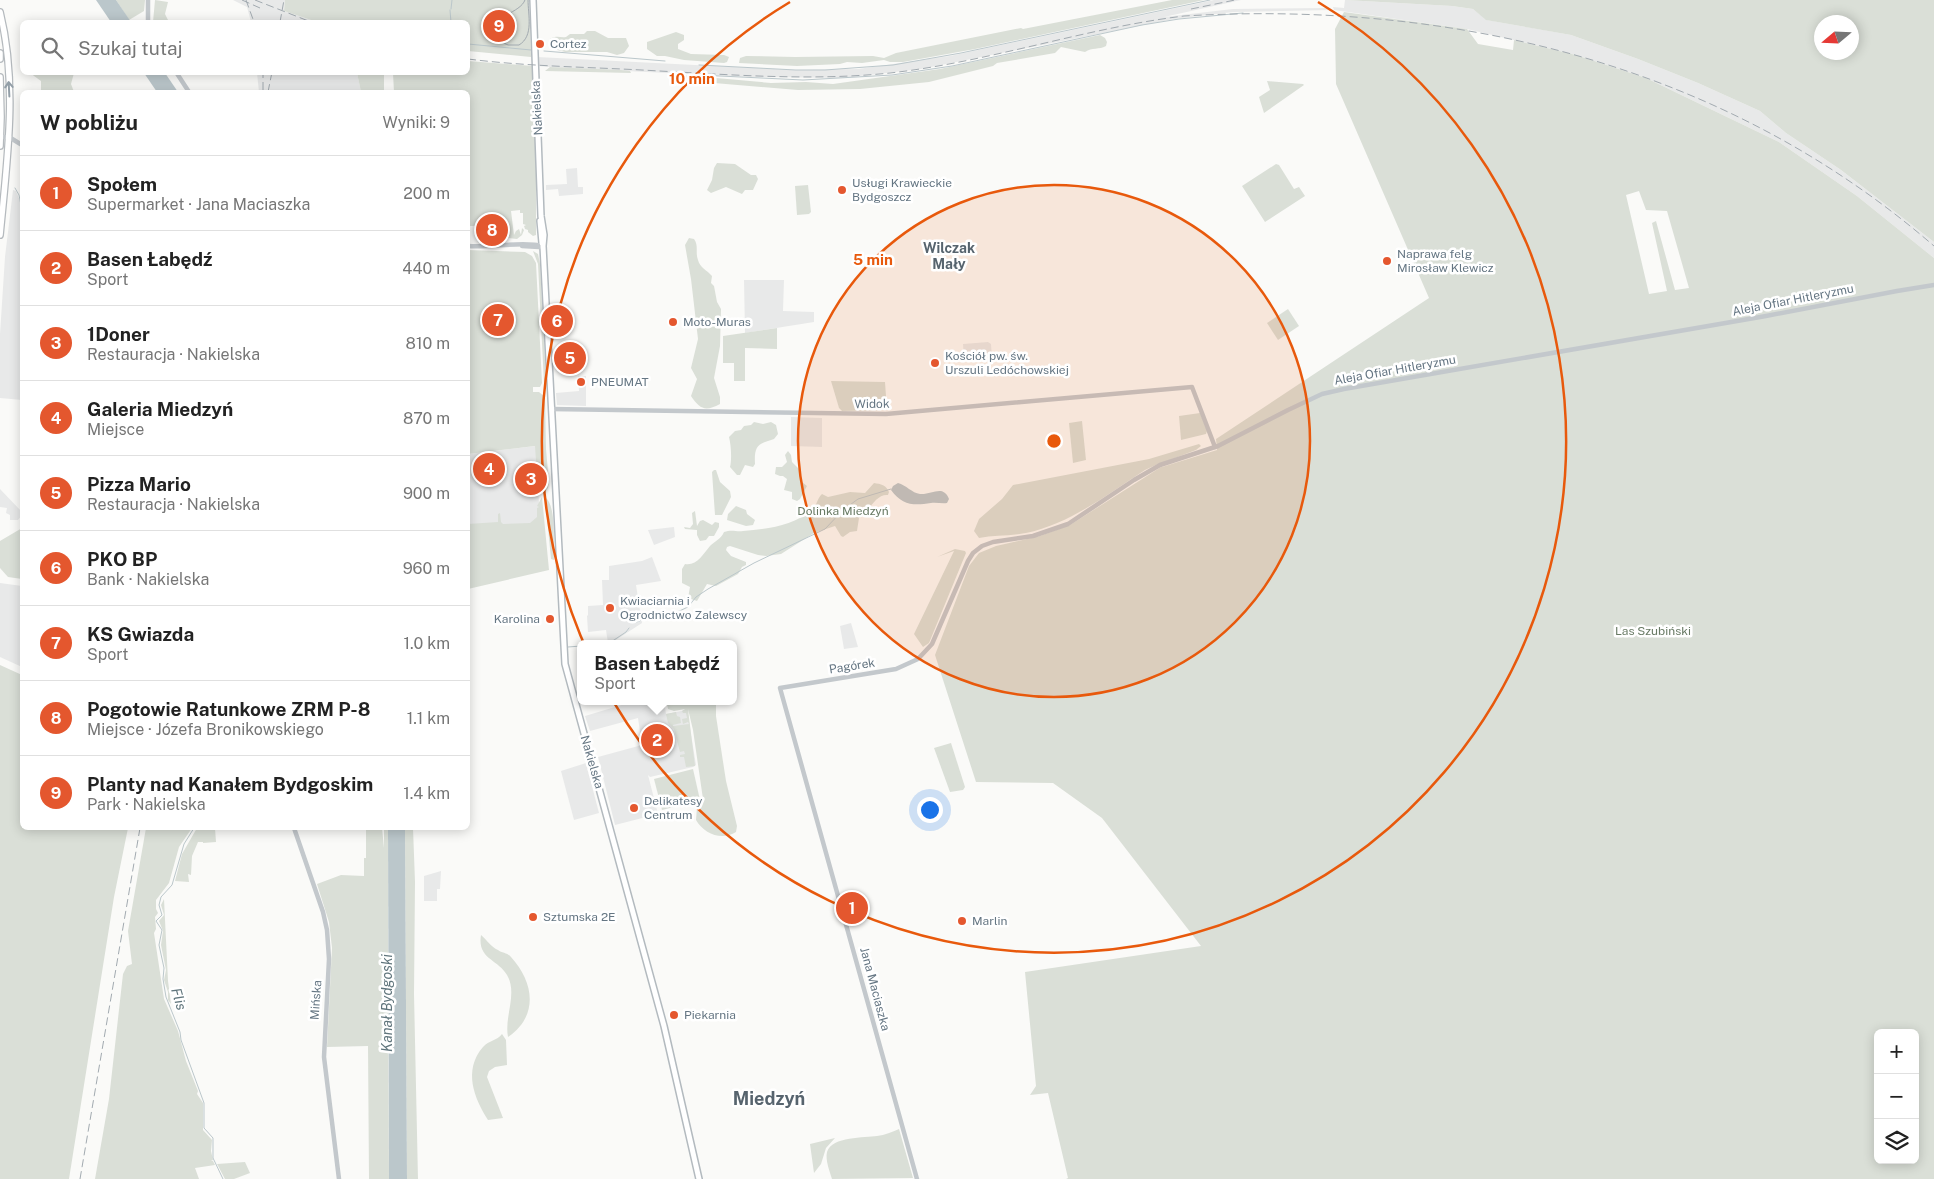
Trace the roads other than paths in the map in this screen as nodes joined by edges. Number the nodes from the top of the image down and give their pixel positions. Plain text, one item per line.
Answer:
1 (148, 0) edge
2 (533, 0) edge
3 (0, 12) edge
4 (148, 20) edge
5 (0, 53) edge
6 (0, 59) edge
7 (178, 75) edge
8 (0, 77) edge
9 (188, 90) edge
10 (1, 137) edge
11 (9, 137) junction
12 (20, 144) edge
13 (0, 146) edge
14 (0, 235) edge
15 (470, 246) edge
16 (543, 246) junction
17 (1934, 285) edge
18 (551, 409) junction
19 (1215, 447) junction
20 (924, 654) joint
21 (780, 688) joint
22 (295, 830) edge
23 (339, 1179) edge
24 (699, 1179) edge
25 (917, 1179) edge

1 - 4 street
2 - 16 main road, Nakielska
11 -> 3 main road
5 - 6 main road
7 - 9 street
8 - 10 main road
10 - 11 street
10 - 13 main road
11 - 12 street
11 - 14 main road
15 - 16 street
16 - 18 main road, Nakielska
17 - 19 street, Aleja Ofiar Hitleryzmu
18 - 19 street, Widok
18 - 24 main road, Nakielska
19 - 20 street, Aleja Ofiar Hitleryzmu
20 - 21 street, Pagórek
21 - 25 street, Jana Maciaszka
22 - 23 street, Mińska

